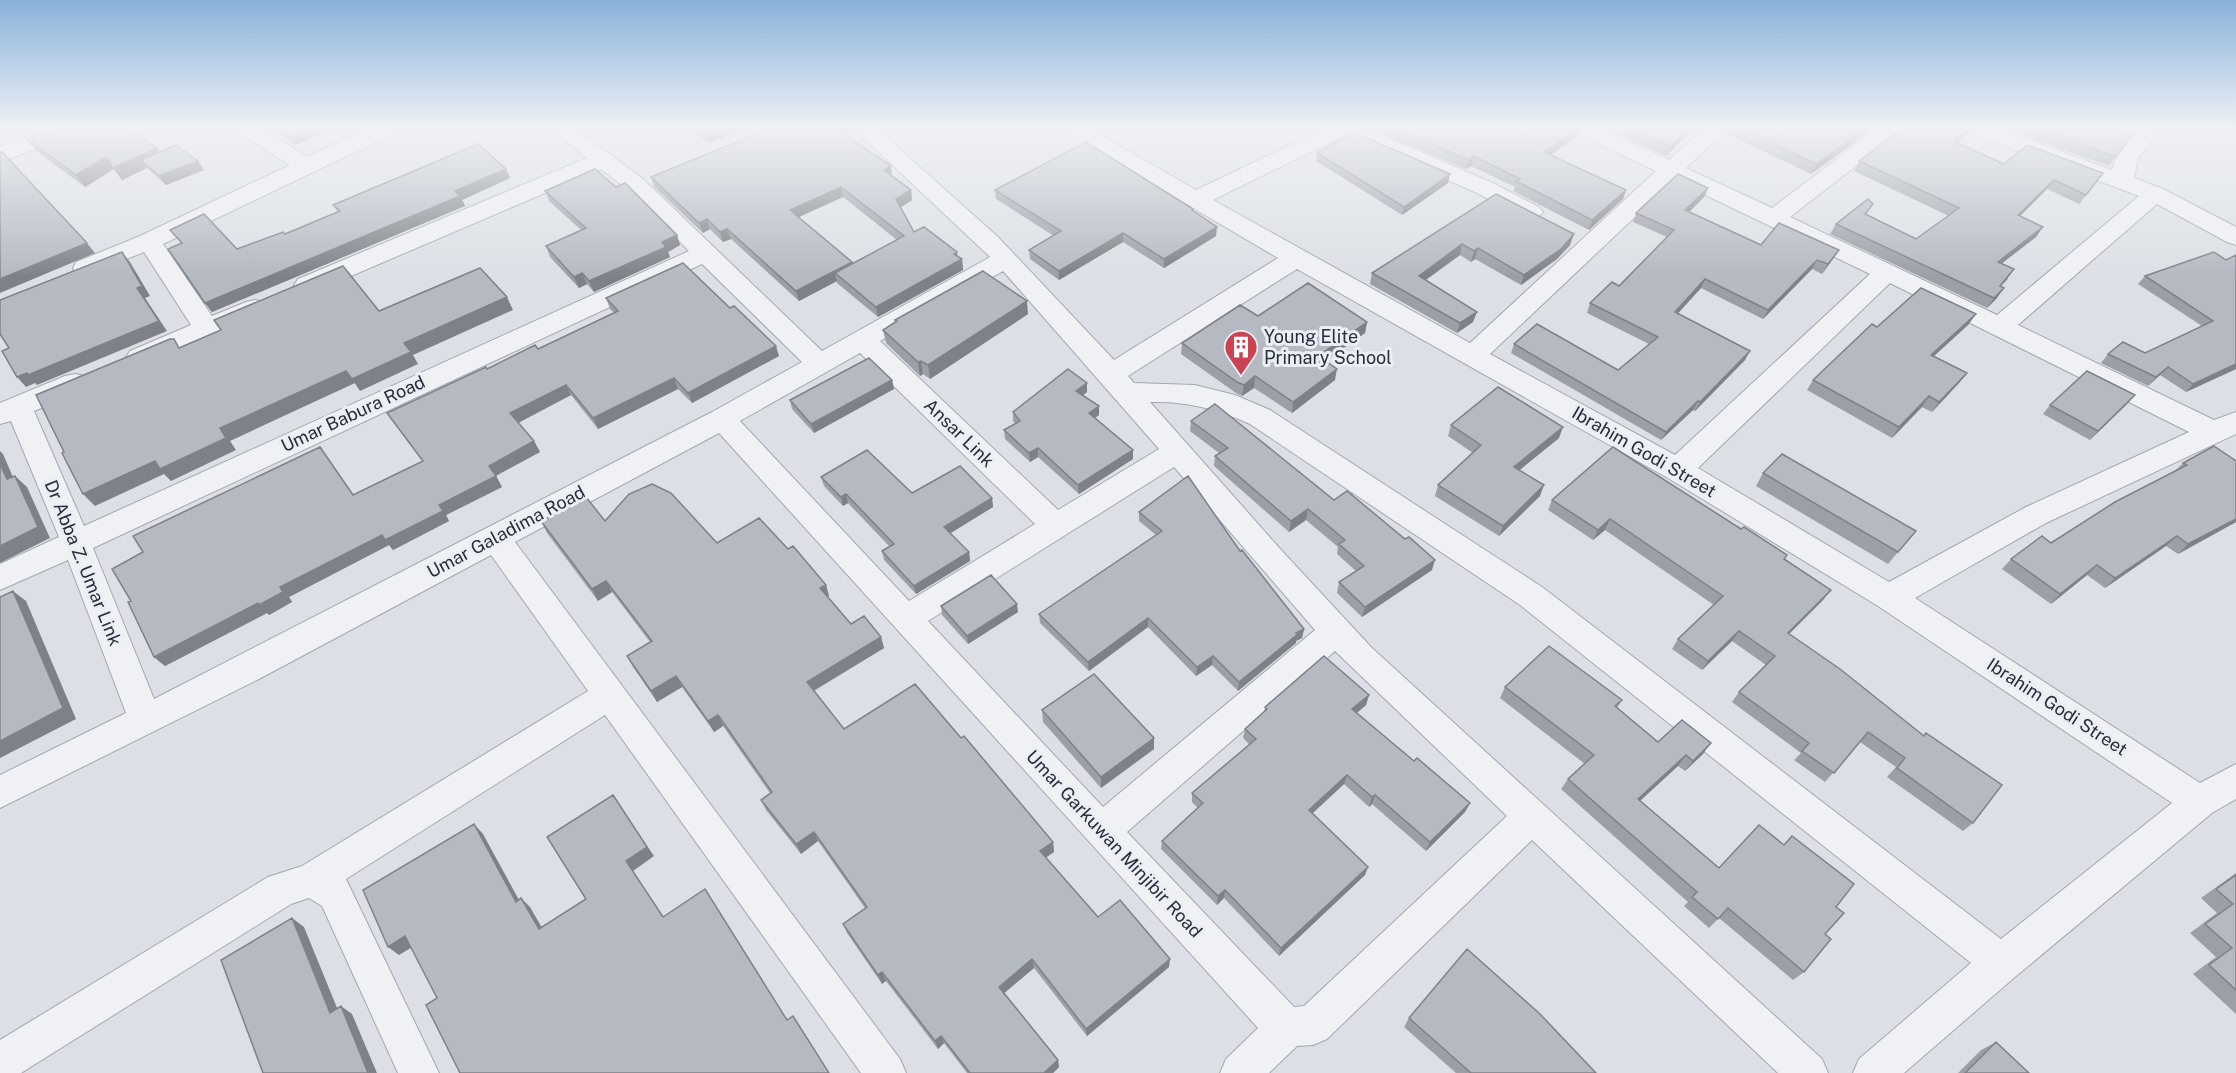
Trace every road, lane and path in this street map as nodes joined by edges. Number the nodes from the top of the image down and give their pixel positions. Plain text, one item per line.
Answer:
1 (283, 177) edge
2 (563, 177) edge
3 (641, 177) edge
4 (922, 177) edge
5 (1162, 177) edge
6 (1241, 177) edge
7 (1460, 177) edge
8 (1662, 177) edge
9 (1684, 177) edge
10 (1827, 177) edge
11 (2106, 177) edge
12 (2122, 177) edge
13 (2122, 183) junction
14 (2155, 194) junction
15 (1196, 199) junction
16 (1774, 218) junction
17 (1573, 234) junction
18 (2236, 237) edge
19 (149, 241) junction
20 (707, 252) junction
21 (1296, 258) junction
22 (1006, 259) junction
23 (1887, 272) junction
24 (64, 278) edge
25 (2000, 327) junction
26 (206, 328) junction
27 (862, 339) junction
28 (1472, 356) junction
29 (819, 363) junction
30 (1119, 383) junction
31 (10, 410) edge
32 (722, 419) junction
33 (2225, 427) edge
34 (1177, 451) junction
35 (1678, 470) junction
36 (1056, 527) junction
37 (495, 538) junction
38 (76, 542) junction
39 (0, 578) edge
40 (1889, 597) junction
41 (906, 619) junction
42 (1335, 632) junction
43 (610, 695) junction
44 (145, 720) junction
45 (2236, 780) edge
46 (0, 792) edge
47 (2200, 802) junction
48 (1531, 817) junction
49 (1101, 831) junction
50 (312, 880) junction
51 (2001, 963) junction
52 (1288, 1027) junction
53 (0, 1063) edge
54 (419, 1073) edge
55 (886, 1073) edge
56 (1240, 1073) edge
57 (1808, 1073) edge
58 (1874, 1073) edge

1 - 19 street
2 - 26 street
3 - 20 street
4 - 22 street
5 - 15 street, Ibrahim Godi Street
6 - 15 street
7 - 17 street
8 - 17 street
9 - 16 street
10 - 16 street
11 - 13 street
12 - 13 street
13 - 14 street
14 - 18 street
14 - 25 street
15 - 21 street, Ibrahim Godi Street
16 - 23 street
17 - 28 street
19 - 24 street
19 - 26 street
20 - 29 street
20 - 38 street, Umar Babura Road
21 - 28 street, Ibrahim Godi Street
21 - 30 street
22 - 27 street, Umar Galadima Road
22 - 30 street
23 - 25 street
23 - 35 street
25 - 33 street
26 - 31 street
27 - 29 street, Umar Galadima Road
27 - 36 street, Ansar Link
28 - 35 street, Ibrahim Godi Street
29 - 32 street, Umar Galadima Road
30 - 34 street
30 - 51 street
31 - 38 street, Dr Abba Z. Umar Link
32 - 37 street, Umar Galadima Road
32 - 41 street, Umar Garkuwan Minjibir Road
33 - 40 street
34 - 36 street
34 - 42 street
35 - 40 street, Ibrahim Godi Street
36 - 41 street
37 - 43 street
37 - 44 street, Umar Galadima Road
38 - 39 street, Umar Babura Road
38 - 44 street, Dr Abba Z. Umar Link
40 - 47 street, Ibrahim Godi Street
41 - 49 street, Umar Garkuwan Minjibir Road
42 - 48 street
42 - 49 street
43 - 50 street
43 - 55 street
44 - 46 street, Umar Galadima Road
45 - 47 street
47 - 51 street
48 - 52 street
48 - 57 street
49 - 52 street, Umar Garkuwan Minjibir Road
50 - 53 street
50 - 54 street
51 - 58 street
52 - 56 street

